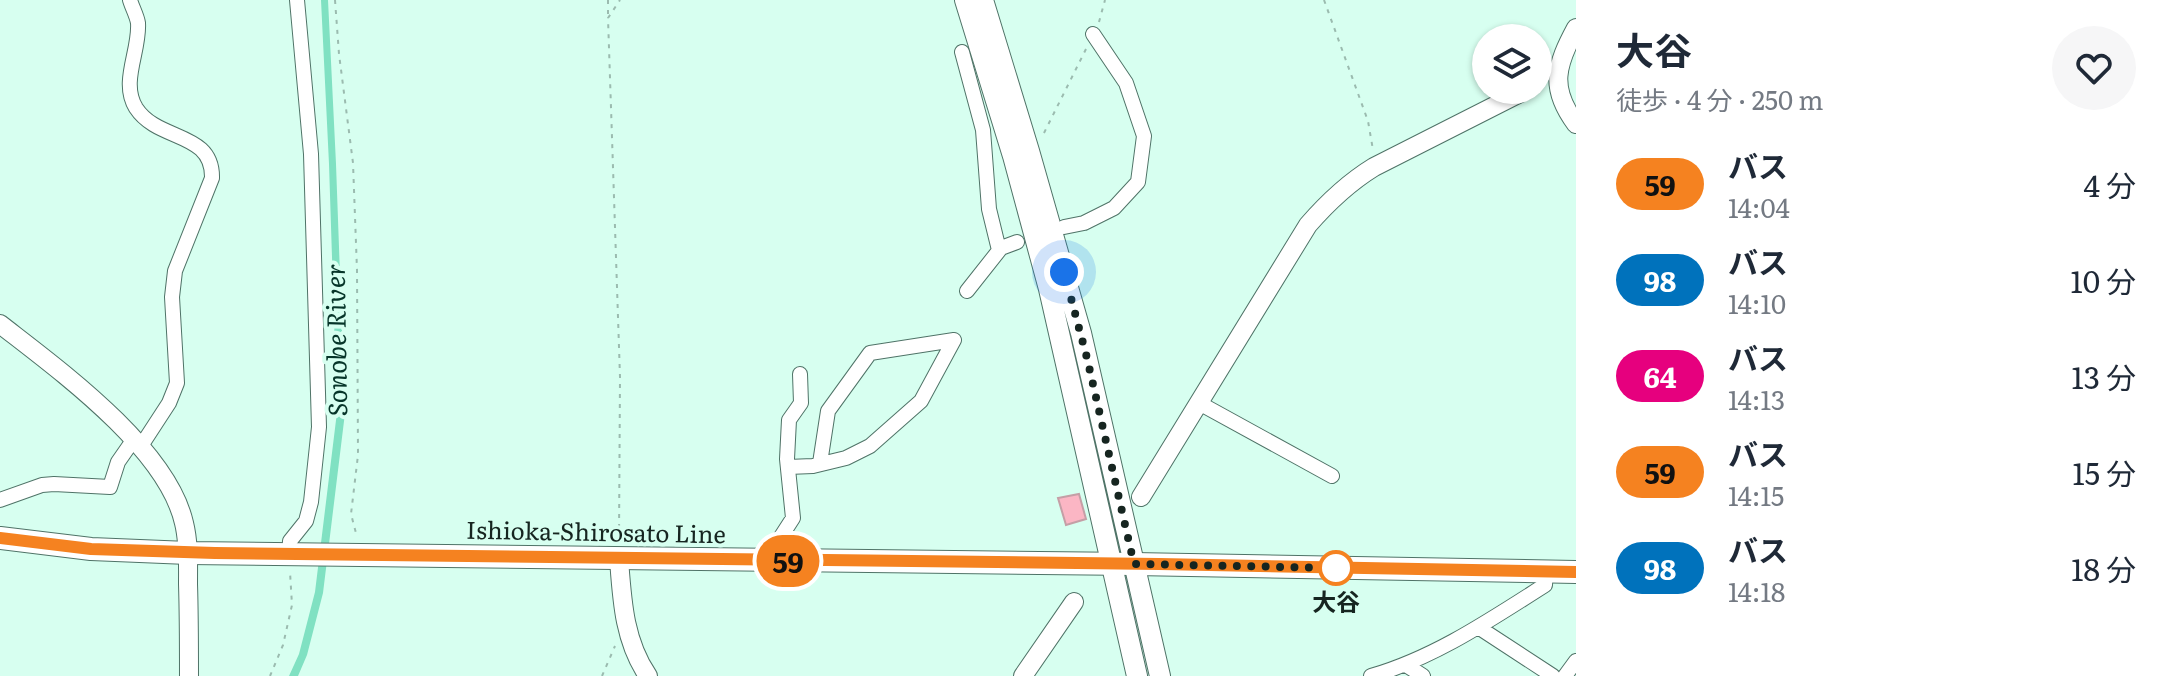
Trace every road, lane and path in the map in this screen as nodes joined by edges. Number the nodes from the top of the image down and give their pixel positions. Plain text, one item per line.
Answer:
1 (130, 0) edge
2 (297, 0) edge
3 (335, 0) edge
4 (608, 0) edge
5 (620, 0) edge
6 (965, 0) edge
7 (983, 0) edge
8 (1105, 0) edge
9 (1324, 0) edge
10 (608, 18) junction
11 (1576, 28) edge
12 (1093, 34) junction
13 (962, 52) dead end
14 (1570, 57) edge
15 (1552, 85) edge
16 (1557, 85) junction
17 (1498, 104) edge
18 (1576, 124) edge
19 (1044, 133) dead end
20 (1374, 167) junction
21 (1064, 227) dead end
22 (1017, 242) dead end
23 (999, 250) junction
24 (967, 291) dead end
25 (0, 324) edge
26 (800, 374) dead end
27 (1199, 403) junction
28 (137, 443) junction
29 (820, 463) junction
30 (788, 467) junction
31 (1332, 476) dead end
32 (1141, 497) dead end
33 (0, 500) edge
34 (0, 538) edge
35 (355, 549) junction
36 (188, 553) junction
37 (297, 555) junction
38 (619, 559) junction
39 (766, 560) junction
40 (1123, 564) junction
41 (1546, 571) junction
42 (1576, 572) edge
43 (1074, 602) dead end
44 (1478, 627) junction
45 (629, 637) junction
46 (1576, 661) edge
47 (1406, 665) junction
48 (189, 676) edge
49 (270, 676) edge
50 (602, 676) edge
51 (648, 676) edge
52 (1023, 676) edge
53 (1137, 676) edge
54 (1160, 676) edge
55 (1371, 676) edge
56 (1423, 676) edge
57 (1553, 676) edge
58 (1565, 676) edge

1 - 28 street
2 - 37 street
3 - 35 path
4 - 10 path
5 - 10 path
6 - 40 main road
7 - 40 main road
8 - 12 path
9 - 20 path
10 - 38 path
11 - 14 street
12 - 19 path
12 - 21 street
13 - 23 street
14 - 16 street
15 - 16 street
16 - 18 street
17 - 20 street
20 - 27 street
22 - 23 street
23 - 24 street
25 - 28 street
26 - 30 street
27 - 31 street
27 - 32 street
28 - 33 street
28 - 36 street
29 - 29 street
29 - 30 street
30 - 39 street
34 - 36 main road, Ishioka-Shirosato Line
35 - 37 main road, Ishioka-Shirosato Line
35 - 38 main road, Ishioka-Shirosato Line
36 - 37 main road, Ishioka-Shirosato Line
36 - 48 street
37 - 49 path
38 - 39 main road, Ishioka-Shirosato Line
38 - 45 street
39 - 40 main road, Ishioka-Shirosato Line
40 - 41 main road, Ishioka-Shirosato Line
40 - 53 main road
40 - 54 main road
41 - 42 main road, Ishioka-Shirosato Line
41 - 44 street
43 - 52 street
44 - 47 street
44 - 57 street
45 - 50 path
45 - 51 street
46 - 58 street
47 - 55 street
47 - 56 street

